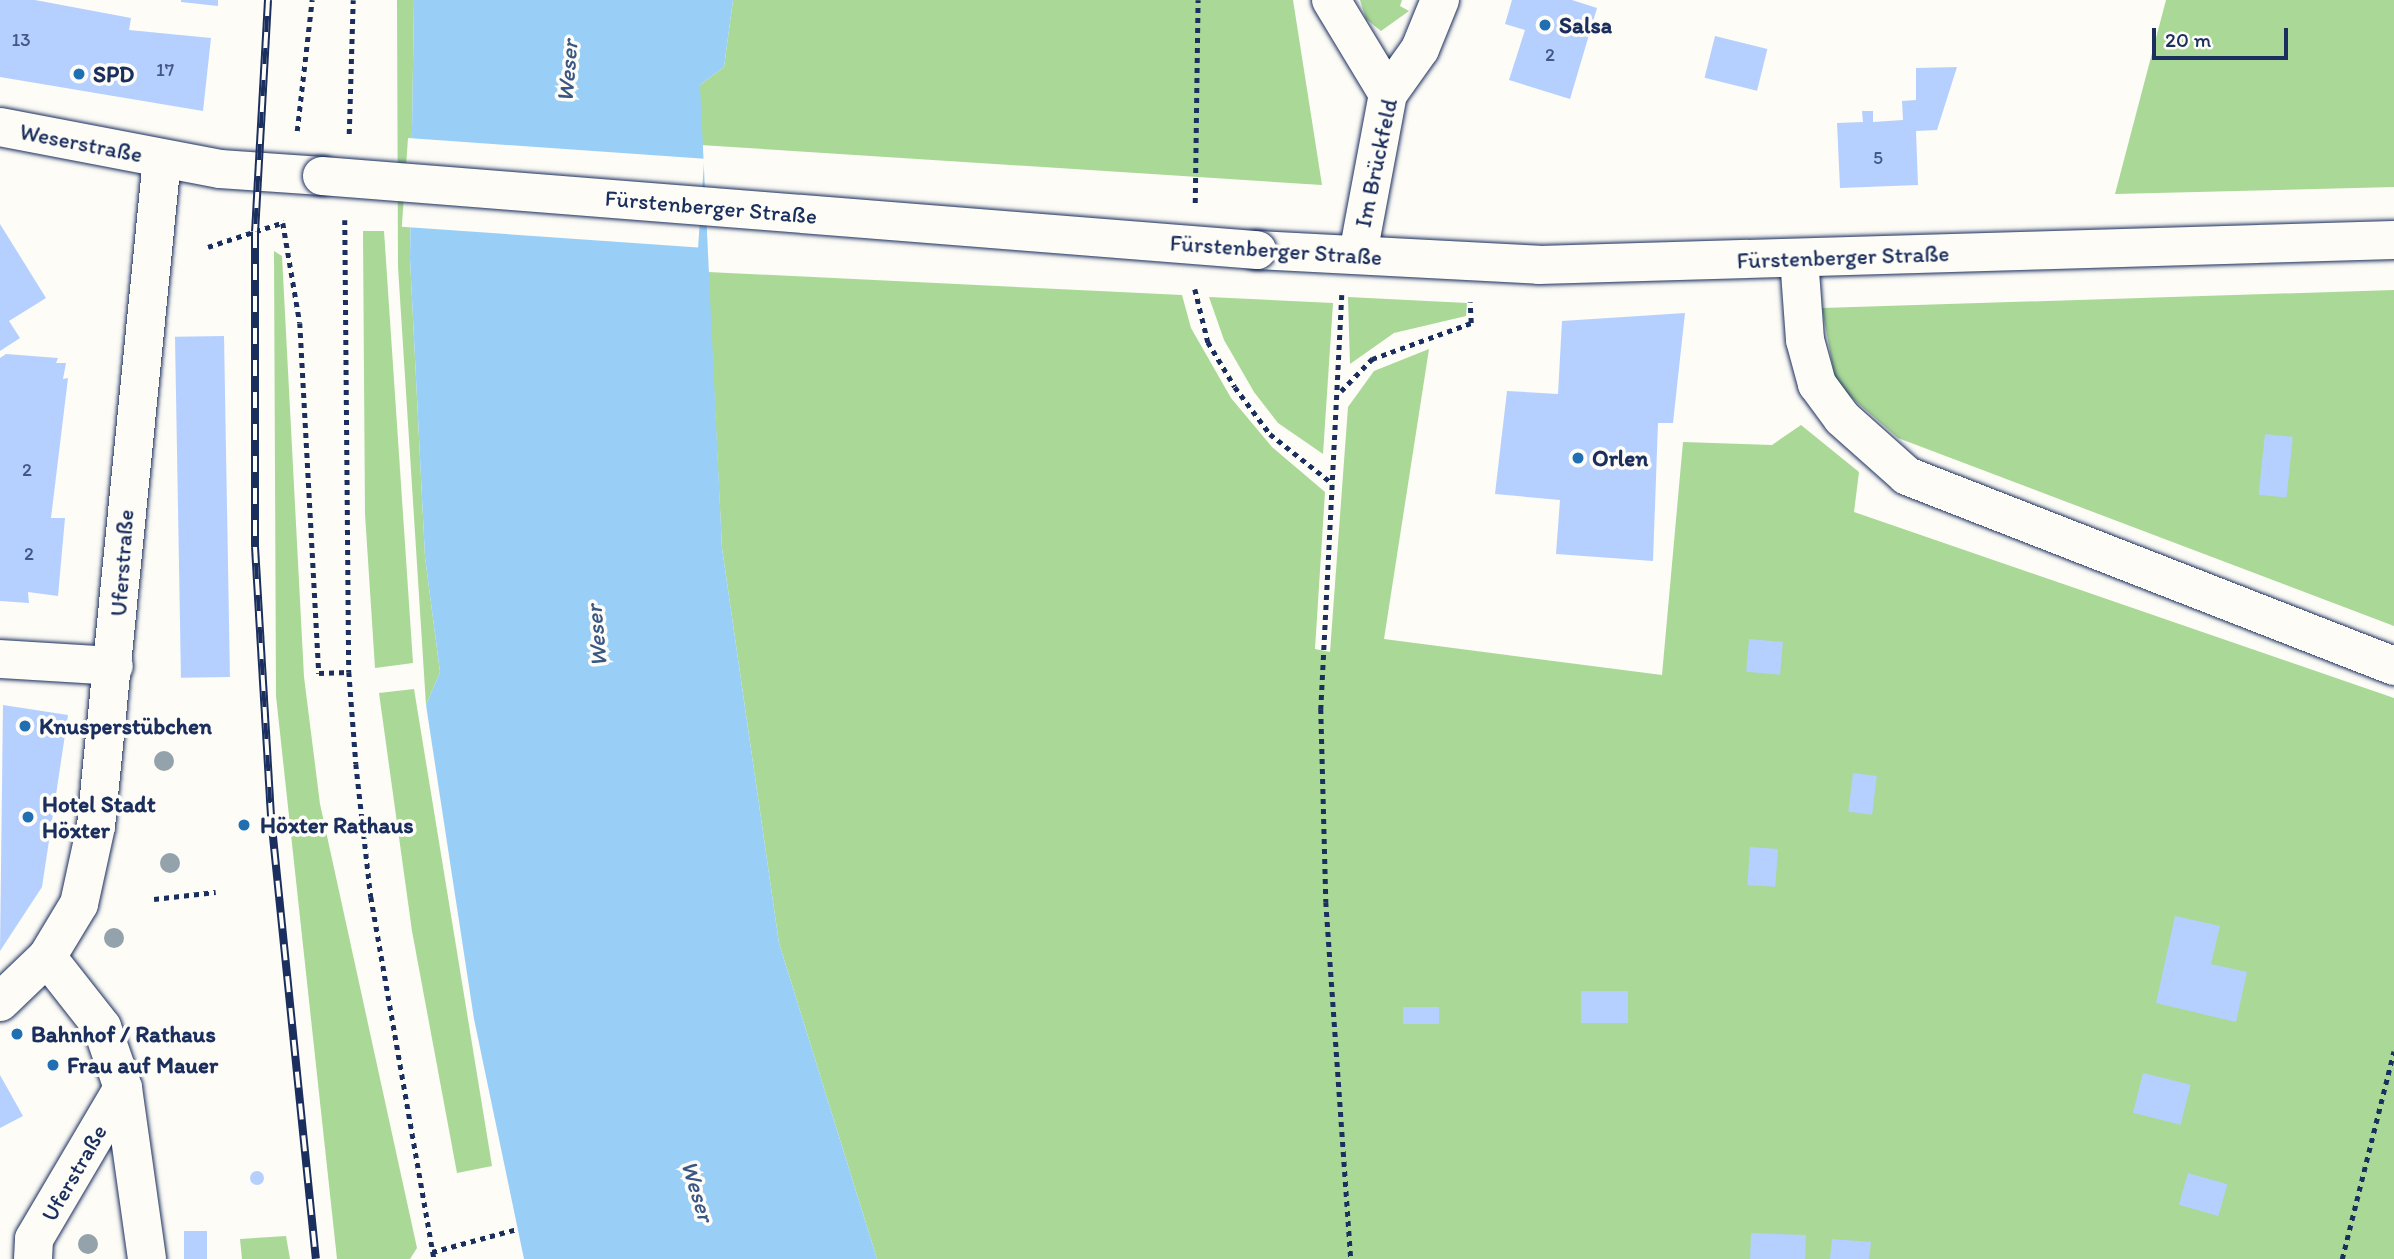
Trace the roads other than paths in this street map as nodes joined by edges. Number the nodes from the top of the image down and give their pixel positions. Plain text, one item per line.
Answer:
1 (1331, 0) edge
2 (1440, 0) edge
3 (1388, 94) junction
4 (0, 127) edge
5 (162, 159) junction
6 (2394, 240) edge
7 (1358, 254) junction
8 (1800, 258) junction
9 (0, 660) edge
10 (114, 666) junction
11 (2394, 666) edge
12 (47, 957) junction
13 (0, 1002) edge
14 (123, 1088) junction
15 (33, 1259) edge
16 (147, 1259) edge

1 - 3 main road
2 - 3 main road, Im Brückfeld
3 - 7 main road, Im Brückfeld
4 - 5 main road, Weserstraße
5 - 7 main road, Fürstenberger Straße, bridge
5 - 10 main road, Uferstraße
6 - 8 main road, Fürstenberger Straße
7 - 8 main road, Fürstenberger Straße
8 - 11 main road
9 - 10 main road
10 - 12 main road, Uferstraße
12 - 13 main road, Uferstraße
12 - 14 main road, Uferstraße
14 - 15 main road, Uferstraße
14 - 16 main road, Uferstraße

